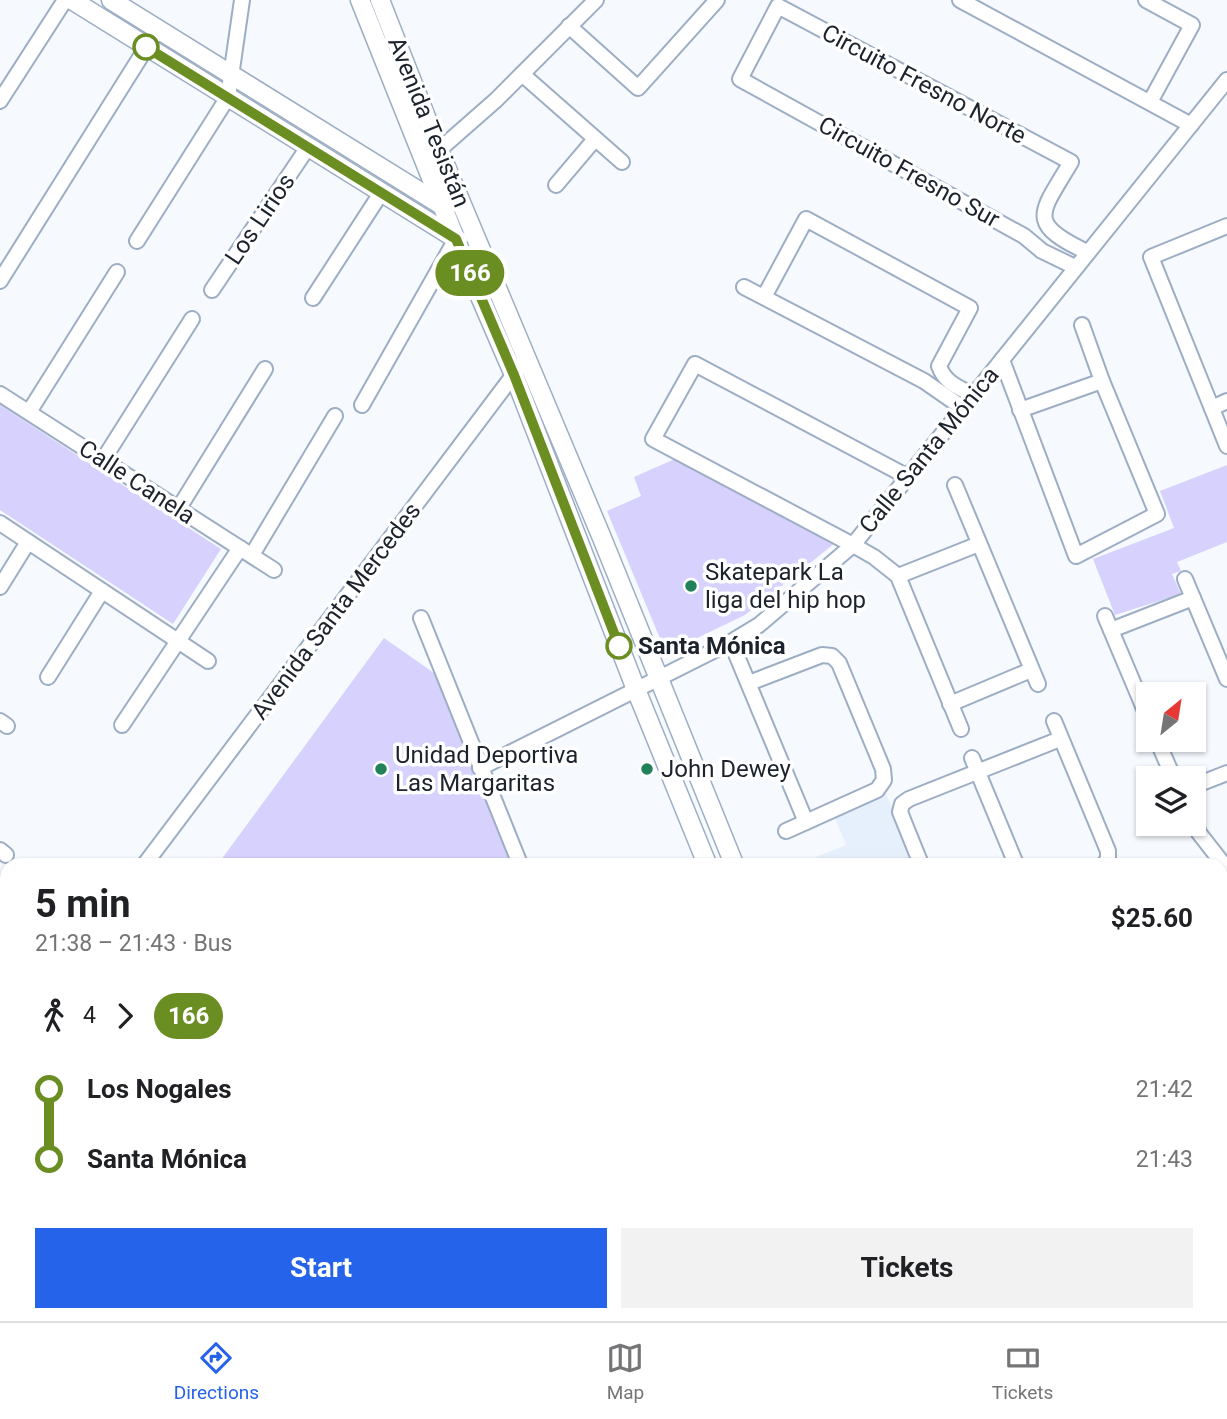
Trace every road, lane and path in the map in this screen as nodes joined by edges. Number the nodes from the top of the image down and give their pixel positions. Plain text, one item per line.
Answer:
1 (65, 0) edge
2 (72, 0) edge
3 (111, 0) edge
4 (242, 0) edge
5 (360, 0) edge
6 (380, 0) edge
7 (596, 0) edge
8 (718, 0) edge
9 (960, 0) edge
10 (1146, 0) edge
11 (569, 26) junction
12 (158, 29) junction
13 (146, 47) junction
14 (522, 74) junction
15 (231, 75) junction
16 (740, 79) joint
17 (1227, 80) edge
18 (228, 97) junction
19 (0, 101) edge
20 (1150, 102) junction
21 (1191, 125) junction
22 (595, 139) junction
23 (308, 147) junction
24 (439, 150) junction
25 (622, 162) dead end
26 (556, 185) dead end
27 (381, 193) junction
28 (442, 206) junction
29 (470, 223) junction
30 (1227, 226) edge
31 (456, 239) junction
32 (137, 241) dead end
33 (1087, 252) junction
34 (485, 257) junction
35 (1075, 268) junction
36 (117, 272) dead end
37 (0, 281) edge
38 (744, 287) dead end
39 (212, 290) dead end
40 (764, 297) junction
41 (313, 298) dead end
42 (192, 319) dead end
43 (1082, 326) dead end
44 (527, 358) junction
45 (1002, 360) junction
46 (265, 369) dead end
47 (514, 375) junction
48 (1102, 381) junction
49 (0, 394) edge
50 (973, 395) junction
51 (1227, 401) edge
52 (362, 405) dead end
53 (963, 408) junction
54 (1212, 408) junction
55 (1020, 410) junction
56 (29, 412) junction
57 (335, 416) dead end
58 (1227, 446) edge
59 (103, 460) junction
60 (908, 477) junction
61 (954, 485) dead end
62 (179, 508) junction
63 (0, 523) edge
64 (28, 542) junction
65 (979, 544) junction
66 (853, 545) junction
67 (246, 552) junction
68 (274, 570) dead end
69 (898, 576) junction
70 (1185, 579) dead end
71 (0, 587) edge
72 (102, 591) junction
73 (1193, 598) junction
74 (1105, 616) dead end
75 (421, 618) dead end
76 (1111, 630) junction
77 (177, 641) junction
78 (731, 642) junction
79 (208, 662) dead end
80 (48, 677) dead end
81 (1227, 679) edge
82 (659, 680) junction
83 (749, 683) junction
84 (1136, 689) edge
85 (637, 691) junction
86 (950, 704) junction
87 (1054, 721) dead end
88 (122, 726) dead end
89 (961, 729) dead end
90 (1060, 738) junction
91 (975, 765) junction
92 (480, 768) junction
93 (1227, 773) edge
94 (1206, 781) edge
95 (806, 822) junction
96 (786, 831) dead end
97 (1201, 836) edge
98 (150, 858) edge
99 (518, 858) edge
100 (705, 858) edge
101 (732, 858) edge
102 (919, 858) edge
103 (1014, 858) edge
104 (1108, 858) edge
105 (1218, 858) edge

1 - 19 street
2 - 13 street
3 - 12 street
4 - 15 street
5 - 28 street, Avenida Tesistán
6 - 24 street, Avenida Tesistán
7 - 11 street
8 - 11 street
9 - 20 street
10 - 20 street
11 - 14 street
12 - 13 street
12 - 15 street
13 - 18 street
13 - 37 street
14 - 22 street
14 - 24 street
15 - 18 street
15 - 28 street
16 - 33 street, Circuito Fresno Norte
16 - 35 street, Circuito Fresno Sur
17 - 21 street, Calle Santa Mónica
18 - 23 street
18 - 32 street
20 - 21 street
21 - 33 street, Calle Santa Mónica
22 - 25 street
22 - 26 street
23 - 27 street
23 - 39 street, Los Lirios
24 - 29 street, Avenida Tesistán
27 - 31 street
27 - 41 street
28 - 29 street
28 - 31 street, Avenida Tesistán
29 - 34 street, Avenida Tesistán
30 - 54 street
31 - 34 street
31 - 47 street, Avenida Tesistán
31 - 52 street
33 - 35 street, Calle Santa Mónica
34 - 44 street, Avenida Tesistán
35 - 45 street, Calle Santa Mónica
36 - 56 street
38 - 40 street
40 - 50 street
40 - 53 street
42 - 59 street
43 - 48 street
44 - 47 street, Avenida Santa Mercedes
44 - 82 street, Avenida Tesistán
45 - 50 street, Calle Santa Mónica
45 - 55 street
46 - 62 street
47 - 85 street, Avenida Tesistán
47 - 98 street, Avenida Santa Mercedes
48 - 55 street
48 - 55 street
49 - 56 street, Calle Canela
50 - 53 street, Calle Santa Mónica
51 - 54 street
53 - 60 street, Calle Santa Mónica
54 - 58 street
56 - 59 street, Calle Canela
57 - 67 street
59 - 62 street, Calle Canela
60 - 66 street, Calle Santa Mónica
60 - 66 street
61 - 65 street
62 - 67 street, Calle Canela
63 - 64 street
64 - 71 street
64 - 72 street
65 - 69 street
65 - 86 street
66 - 69 street
66 - 78 street, Calle Santa Mónica
67 - 68 street, Calle Canela
67 - 77 street
69 - 86 street
70 - 73 street
72 - 77 street
72 - 80 street
73 - 76 street
73 - 81 street
74 - 76 street
75 - 92 street
76 - 84 street
77 - 79 street
77 - 88 street
78 - 82 street, Calle Santa Mónica
78 - 83 street
82 - 85 street, Calle Santa Mónica
82 - 101 street, Avenida Tesistán
83 - 95 street
83 - 95 street
85 - 92 street, Calle Santa Mónica
85 - 100 street, Avenida Tesistán
86 - 89 street
87 - 90 street
90 - 91 street
90 - 104 street
91 - 102 street
91 - 103 street
92 - 99 street
93 - 94 street
95 - 96 street
97 - 105 street

